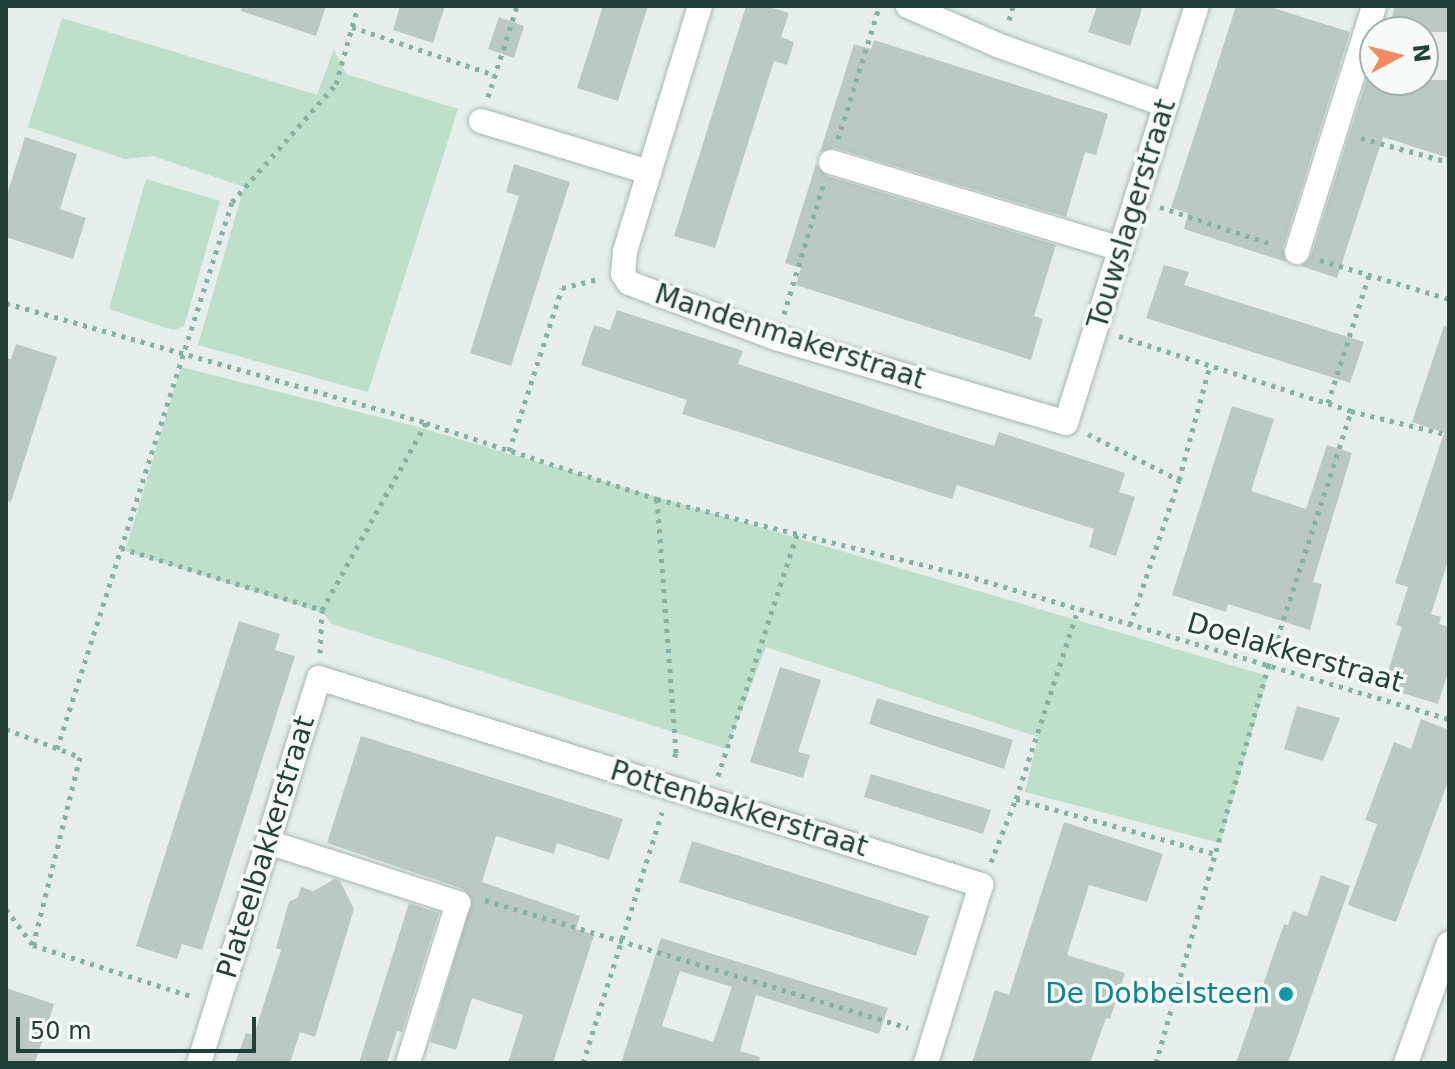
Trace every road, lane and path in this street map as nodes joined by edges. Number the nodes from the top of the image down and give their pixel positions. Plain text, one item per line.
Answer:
1 (358, 6) edge
2 (517, 6) edge
3 (700, 6) edge
4 (908, 6) edge
5 (1197, 6) edge
6 (1374, 6) edge
7 (352, 27) junction
8 (495, 75) junction
9 (1166, 105) junction
10 (481, 121) joint
11 (1334, 131) junction
12 (831, 162) dead end
13 (1449, 162) edge
14 (649, 172) junction
15 (1121, 249) junction
16 (1297, 252) dead end
17 (623, 274) junction
18 (1369, 275) dead end
19 (6, 303) edge
20 (1096, 329) junction
21 (184, 352) junction
22 (1210, 365) junction
23 (1328, 403) junction
24 (1351, 411) junction
25 (426, 423) junction
26 (1066, 423) junction
27 (1449, 435) edge
28 (509, 451) junction
29 (1179, 480) junction
30 (657, 499) junction
31 (797, 534) junction
32 (121, 548) junction
33 (1078, 609) junction
34 (322, 610) junction
35 (1130, 625) junction
36 (1268, 667) junction
37 (319, 678) junction
38 (1449, 719) edge
39 (6, 729) edge
40 (57, 749) junction
41 (668, 787) junction
42 (1016, 799) junction
43 (710, 800) junction
44 (268, 842) junction
45 (1216, 854) junction
46 (981, 885) junction
47 (458, 903) junction
48 (6, 909) edge
49 (622, 940) junction
50 (1449, 943) edge
51 (33, 945) junction
52 (217, 1004) junction
53 (934, 1036) junction
54 (199, 1063) edge
55 (408, 1063) edge
56 (583, 1063) edge
57 (926, 1063) edge
58 (1156, 1063) edge
59 (1406, 1063) edge

1 - 7 path
2 - 8 path
3 - 14 street, Mandenmakerstraat
4 - 9 street
5 - 9 street, Touwslagerstraat
6 - 11 street
7 - 8 path
7 - 21 path
8 - 10 path
9 - 15 street, Touwslagerstraat
10 - 14 street
11 - 13 path
11 - 16 street
12 - 15 street
14 - 17 street, Mandenmakerstraat
15 - 20 street, Touwslagerstraat
17 - 26 street, Mandenmakerstraat
17 - 28 path
18 - 23 path
19 - 21 path, Doelakkerstraat
20 - 22 path
20 - 26 street, Touwslagerstraat
21 - 25 path, Doelakkerstraat
21 - 32 path
22 - 23 path
22 - 29 path
23 - 24 path
24 - 27 path
24 - 36 path
25 - 28 path, Doelakkerstraat
25 - 34 path
26 - 29 path
28 - 30 path, Doelakkerstraat
29 - 35 path
30 - 31 path, Doelakkerstraat
30 - 41 path
31 - 33 path, Doelakkerstraat
31 - 43 path
32 - 34 path
32 - 40 path
33 - 35 path, Doelakkerstraat
33 - 42 path
34 - 37 path
35 - 36 path, Doelakkerstraat
36 - 38 path, Doelakkerstraat
36 - 45 path
37 - 41 street, Pottenbakkerstraat
37 - 44 street, Plateelbakkerstraat
39 - 40 path
40 - 51 path
41 - 43 street, Pottenbakkerstraat
41 - 49 path
42 - 45 path
42 - 46 path
43 - 46 street, Pottenbakkerstraat
44 - 47 street
44 - 52 street, Plateelbakkerstraat
45 - 58 path
46 - 53 street
47 - 49 path
47 - 55 street
48 - 51 path
49 - 53 path
49 - 56 path
50 - 59 street
51 - 52 path
52 - 54 street, Plateelbakkerstraat
53 - 57 street

